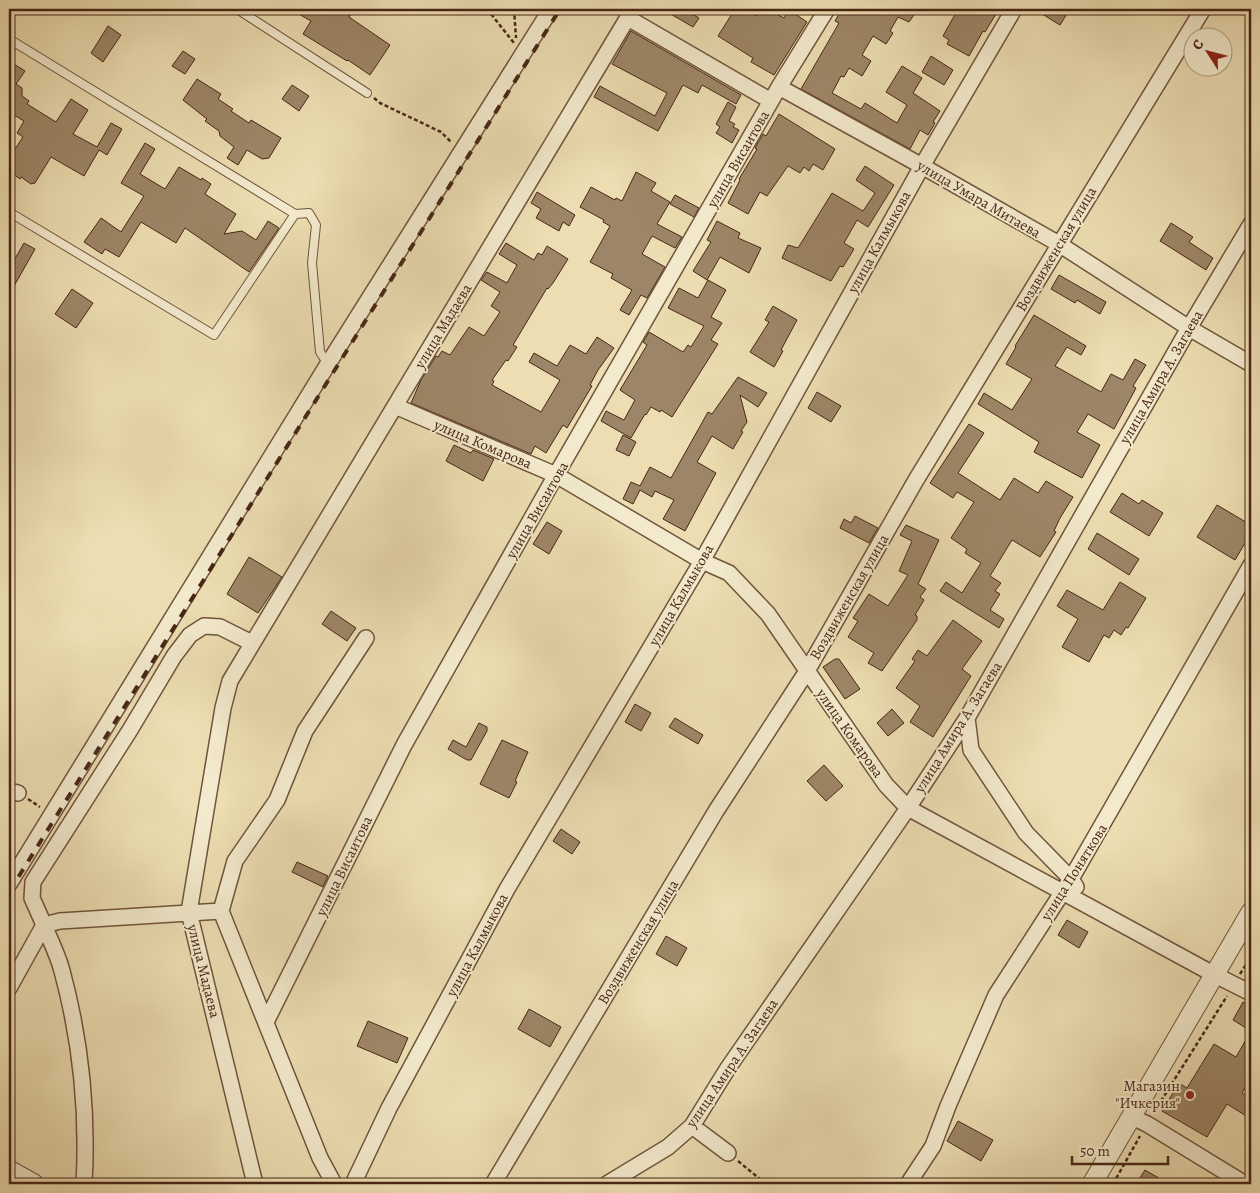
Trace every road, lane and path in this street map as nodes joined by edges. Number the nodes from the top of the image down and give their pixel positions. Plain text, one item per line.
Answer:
1 (237, 9) edge
2 (487, 9) edge
3 (551, 9) edge
4 (827, 9) edge
5 (1014, 9) edge
6 (1203, 9) edge
7 (631, 14) edge
8 (9, 39) edge
9 (517, 46) dead end
10 (779, 88) junction
11 (368, 93) joint
12 (772, 101) junction
13 (462, 153) junction
14 (922, 166) junction
15 (9, 212) edge
16 (294, 214) junction
17 (1251, 224) edge
18 (1058, 244) junction
19 (1189, 328) junction
20 (328, 364) junction
21 (1251, 364) edge
22 (395, 406) junction
23 (556, 475) junction
24 (702, 560) junction
25 (1251, 565) edge
26 (366, 638) dead end
27 (252, 643) junction
28 (807, 671) junction
29 (967, 718) junction
30 (14, 792) edge
31 (908, 808) junction
32 (52, 814) junction
33 (1071, 879) junction
34 (9, 884) edge
35 (1063, 893) junction
36 (1088, 906) junction
37 (222, 911) junction
38 (189, 912) junction
39 (1251, 912) edge
40 (44, 925) junction
41 (1251, 956) edge
42 (1215, 975) junction
43 (1235, 984) junction
44 (9, 988) edge
45 (1251, 993) edge
46 (266, 1022) junction
47 (1140, 1125) junction
48 (692, 1126) junction
49 (728, 1153) joint
50 (9, 1170) edge
51 (34, 1184) edge
52 (84, 1184) edge
53 (255, 1184) edge
54 (334, 1184) edge
55 (353, 1184) edge
56 (493, 1184) edge
57 (607, 1184) edge
58 (766, 1184) edge
59 (908, 1184) edge
60 (1092, 1184) edge
61 (1113, 1184) edge
62 (1245, 1184) edge

1 - 11 lane
2 - 9 path
3 - 13 street
4 - 10 street, улица Висаитова
5 - 14 street, улица Калмыкова
6 - 18 street, Воздвиженская улица
7 - 12 street
7 - 22 street, улица Мадаева
8 - 16 lane
10 - 12 street, улица Висаитова
10 - 14 street, улица Умара Митаева
11 - 13 path
12 - 23 street, улица Висаитова
13 - 20 street
14 - 18 street, улица Умара Митаева
14 - 24 street, улица Калмыкова
15 - 16 lane
16 - 20 lane
17 - 19 street, улица Амира А. Загаева
18 - 19 street, улица Умара Митаева
18 - 28 street, Воздвиженская улица
19 - 21 street, улица Умара Митаева
19 - 29 street, улица Амира А. Загаева
20 - 32 street
22 - 23 street, улица Комарова
22 - 27 street, улица Мадаева
23 - 24 street, улица Комарова
23 - 46 street, улица Висаитова
24 - 28 street, улица Комарова
24 - 55 street, улица Калмыкова
25 - 33 street, улица Поняткова
26 - 37 street
27 - 38 street, улица Мадаева
27 - 40 street
28 - 31 street, улица Комарова
28 - 56 street, Воздвиженская улица
29 - 31 street, улица Амира А. Загаева
29 - 33 street
30 - 32 path
31 - 35 street, улица Комарова
31 - 48 street, улица Амира А. Загаева
32 - 34 street
33 - 35 street, улица Поняткова
33 - 36 street
35 - 36 street, улица Комарова
35 - 59 street, улица Поняткова
36 - 42 street, улица Комарова
37 - 38 street
37 - 46 street
38 - 40 street
38 - 53 street, улица Мадаева
39 - 42 street
40 - 44 street
40 - 52 street
41 - 43 path
42 - 43 street, улица Комарова
42 - 47 street
43 - 45 street, улица Комарова
43 - 47 path
46 - 54 street
47 - 60 street
47 - 61 path
47 - 62 street
48 - 49 street
48 - 57 street, улица Амира А. Загаева
49 - 58 path
50 - 51 street

